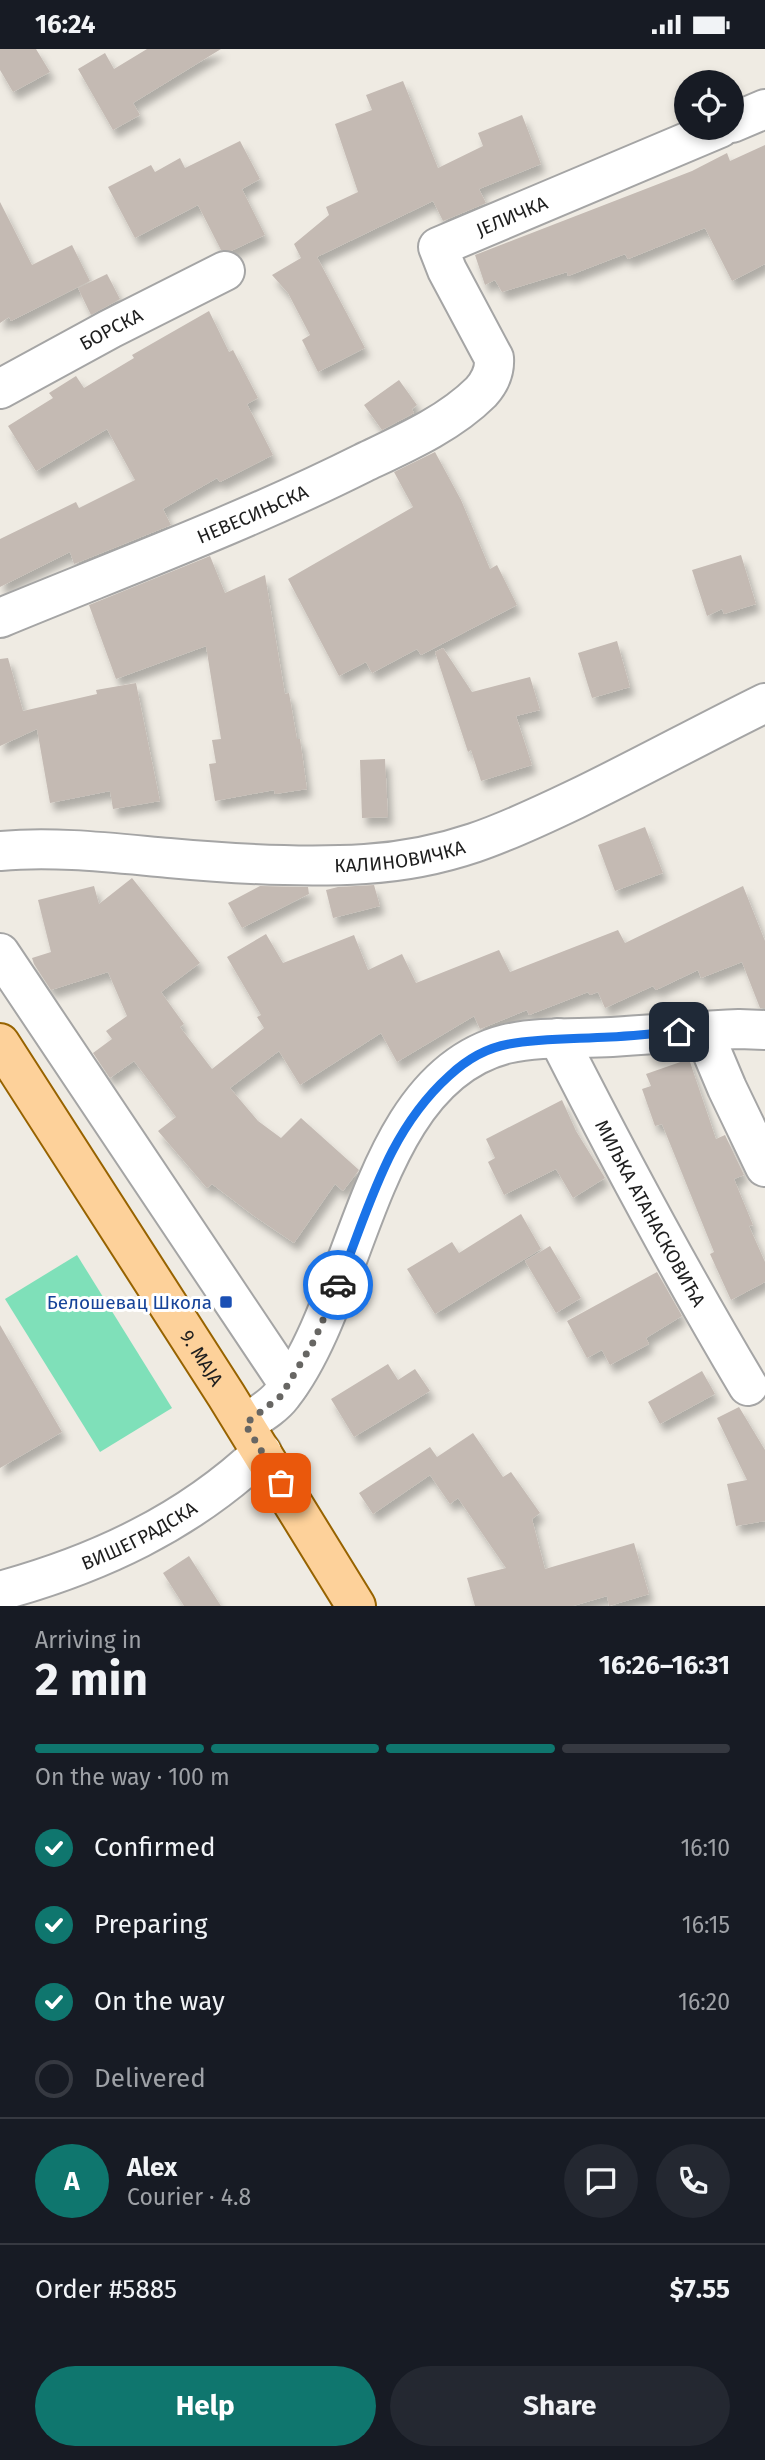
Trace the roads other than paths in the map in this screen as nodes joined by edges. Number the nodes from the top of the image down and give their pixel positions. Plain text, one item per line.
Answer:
1 (765, 109) edge
2 (744, 118) edge
3 (692, 140) edge
4 (225, 271) dead end
5 (489, 380) joint
6 (0, 389) edge
7 (0, 618) edge
8 (765, 702) edge
9 (0, 851) edge
10 (0, 953) edge
11 (765, 1030) edge
12 (703, 1031) junction
13 (558, 1038) junction
14 (0, 1043) edge
15 (765, 1167) edge
16 (289, 1385) junction
17 (748, 1386) dead end
18 (254, 1438) junction
19 (0, 1591) edge
20 (356, 1606) edge

1 - 2 street
3 - 5 street, ЈЕЛИЧКА
4 - 6 street, БОРСКА
5 - 7 street, НЕВЕСИЊСКА
8 - 9 street, КАЛИНОВИЧКА
10 - 16 street
11 - 12 street, ВИШЕГРАДСКА
12 - 13 street, ВИШЕГРАДСКА
12 - 15 street
13 - 16 street, ВИШЕГРАДСКА
13 - 17 street, МИЉКА АТАНАСКОВИЋА
14 - 18 main road, 9. МАЈА
16 - 18 street, ВИШЕГРАДСКА
18 - 19 street, ВИШЕГРАДСКА
18 - 20 main road, 9. МАЈА

